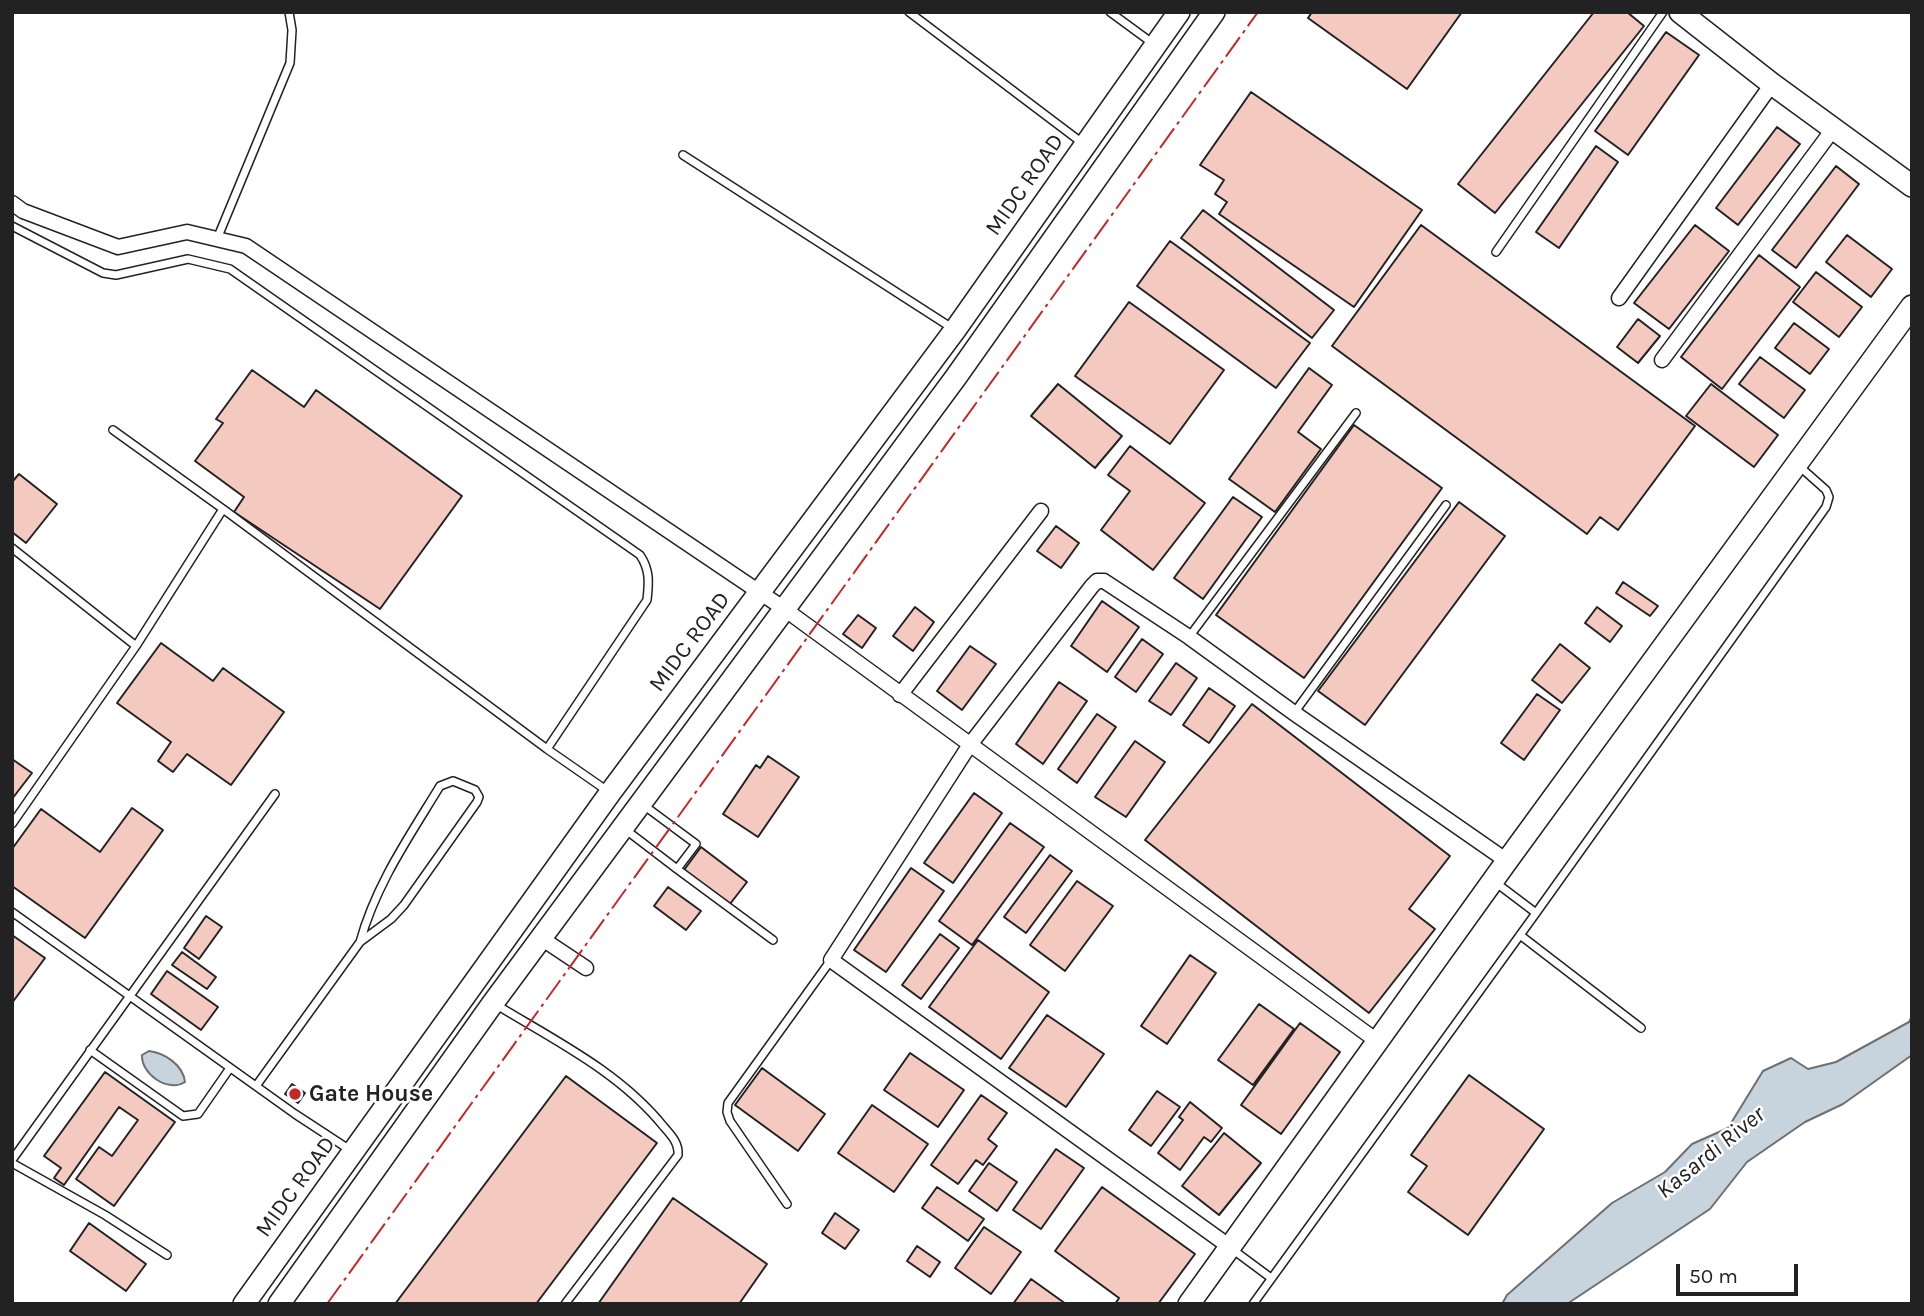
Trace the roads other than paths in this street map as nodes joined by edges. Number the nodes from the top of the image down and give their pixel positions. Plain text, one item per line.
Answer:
1 (289, 12) edge
2 (909, 12) edge
3 (1110, 12) edge
4 (1179, 12) edge
5 (1214, 12) edge
6 (1663, 12) edge
7 (1680, 12) edge
8 (1156, 46) junction
9 (1773, 84) junction
10 (1835, 128) junction
11 (1085, 145) junction
12 (683, 155) dead end
13 (1912, 186) edge
14 (12, 203) edge
15 (12, 226) edge
16 (217, 239) junction
17 (1496, 253) dead end
18 (1619, 298) dead end
19 (1912, 306) edge
20 (955, 330) junction
21 (1662, 360) dead end
22 (1356, 413) dead end
23 (113, 429) dead end
24 (1796, 464) junction
25 (1446, 505) dead end
26 (223, 509) junction
27 (1041, 511) dead end
28 (12, 548) edge
29 (760, 593) junction
30 (783, 608) junction
31 (1189, 637) junction
32 (136, 646) junction
33 (900, 695) junction
34 (1294, 713) junction
35 (969, 746) junction
36 (547, 749) junction
37 (275, 793) dead end
38 (610, 793) junction
39 (640, 802) junction
40 (12, 824) edge
41 (622, 827) junction
42 (1507, 861) junction
43 (677, 869) junction
44 (1494, 881) junction
45 (12, 912) edge
46 (1536, 913) junction
47 (1520, 935) junction
48 (541, 938) junction
49 (773, 940) dead end
50 (360, 942) junction
51 (831, 960) junction
52 (586, 968) dead end
53 (128, 995) junction
54 (493, 1003) junction
55 (1641, 1028) dead end
56 (1377, 1041) junction
57 (90, 1050) junction
58 (230, 1068) junction
59 (256, 1086) junction
60 (354, 1152) junction
61 (12, 1161) edge
62 (787, 1204) dead end
63 (1230, 1247) junction
64 (167, 1255) dead end
65 (1271, 1278) junction
66 (244, 1304) edge
67 (279, 1304) edge
68 (565, 1304) edge
69 (1189, 1304) edge
70 (1253, 1304) edge

1 - 16 lane
2 - 11 lane
3 - 8 lane
4 - 8 main road, MIDC ROAD
5 - 30 main road
6 - 17 lane
7 - 9 main road
8 - 11 main road, MIDC ROAD
9 - 10 main road
9 - 18 street
10 - 13 main road
10 - 21 street
11 - 20 main road, MIDC ROAD
12 - 20 lane
14 - 16 street
15 - 36 lane
16 - 29 street
19 - 24 main road
20 - 29 main road, MIDC ROAD
22 - 31 lane
23 - 26 lane
24 - 42 main road
24 - 46 lane
25 - 34 lane
26 - 32 lane
26 - 36 lane
27 - 33 street
28 - 32 lane
29 - 30 street
29 - 38 main road, MIDC ROAD
30 - 33 street
30 - 39 main road
31 - 34 street
31 - 35 street
32 - 40 lane
33 - 35 street
34 - 42 street
35 - 51 street
35 - 56 street
36 - 38 lane
37 - 53 lane
38 - 60 main road, MIDC ROAD
39 - 41 main road
39 - 43 lane
41 - 43 lane
41 - 48 main road
42 - 44 main road
43 - 49 lane
44 - 46 lane
44 - 56 main road
45 - 53 lane
46 - 47 lane
47 - 55 lane
47 - 65 lane
48 - 52 street
48 - 54 main road
50 - 50 lane
50 - 59 lane
51 - 62 lane
51 - 63 street
53 - 57 lane
53 - 58 lane
54 - 67 main road
54 - 68 lane
56 - 63 main road
57 - 58 lane
57 - 61 lane
58 - 59 lane
59 - 60 lane
60 - 66 main road, MIDC ROAD
61 - 64 lane
63 - 65 lane
63 - 69 main road
65 - 70 lane

